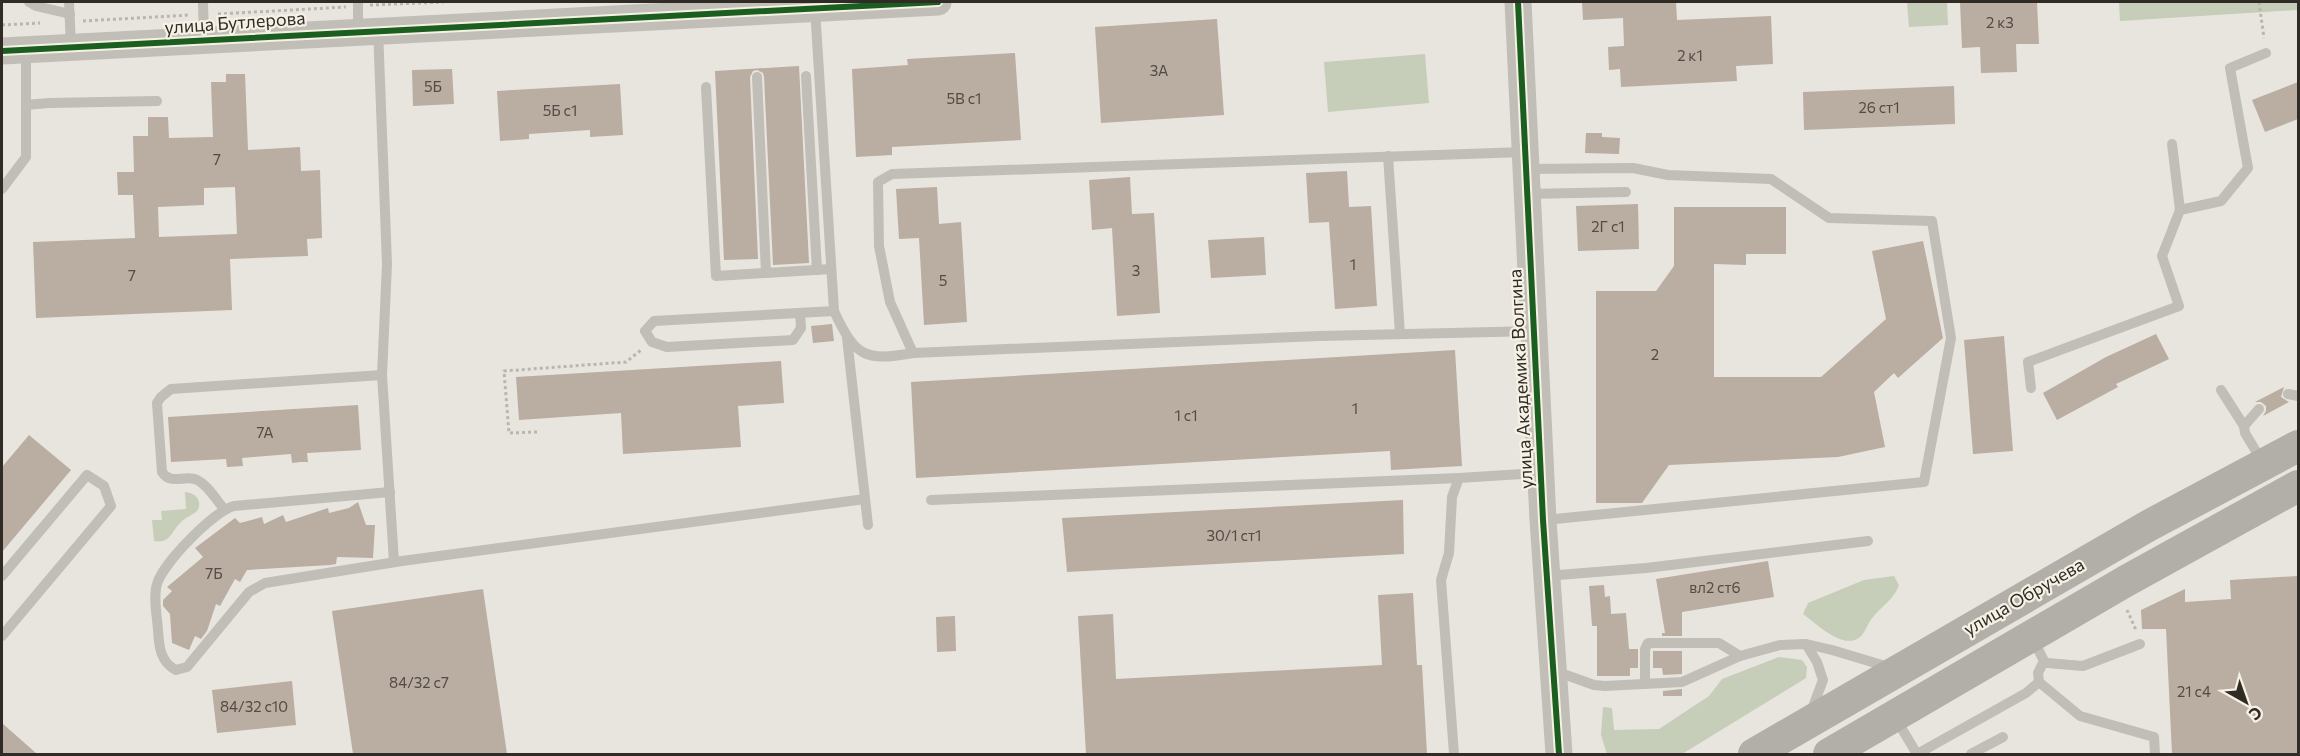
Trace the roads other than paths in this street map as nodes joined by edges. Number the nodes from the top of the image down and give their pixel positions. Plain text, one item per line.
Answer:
1 (29, 2) edge
2 (69, 2) edge
3 (203, 2) edge
4 (938, 2) edge
5 (1518, 2) edge
6 (815, 8) junction
7 (363, 17) edge
8 (70, 28) junction
9 (203, 28) junction
10 (14, 50) edge
11 (2266, 53) road end
12 (806, 76) dead end
13 (757, 77) dead end
14 (706, 87) dead end
15 (157, 101) dead end
16 (27, 105) junction
17 (2172, 144) dead end
18 (1388, 156) junction
19 (1526, 172) junction
20 (2, 189) edge
21 (1626, 192) dead end
22 (2180, 210) junction
23 (831, 269) junction
24 (817, 270) junction
25 (766, 273) junction
26 (834, 311) junction
27 (800, 313) junction
28 (1534, 331) junction
29 (1400, 334) junction
30 (847, 338) junction
31 (913, 353) junction
32 (382, 375) junction
33 (2031, 388) dead end
34 (2221, 390) dead end
35 (2259, 409) dead end
36 (2244, 426) junction
37 (2298, 446) edge
38 (2263, 464) junction
39 (1540, 473) junction
40 (1459, 478) junction
41 (390, 492) junction
42 (2292, 492) edge
43 (865, 498) junction
44 (931, 500) dead end
45 (224, 509) junction
46 (1543, 520) junction
47 (868, 525) dead end
48 (1868, 541) dead end
49 (394, 562) junction
50 (2, 576) edge
51 (1546, 576) junction
52 (2, 636) edge
53 (1806, 644) junction
54 (2140, 644) dead end
55 (2038, 648) junction
56 (1740, 656) junction
57 (1552, 670) junction
58 (1898, 670) junction
59 (2039, 682) junction
60 (1645, 684) junction
61 (1895, 716) junction
62 (1807, 723) junction
63 (2003, 737) dead end
64 (1560, 747) edge
65 (1454, 754) edge
66 (1754, 754) edge
67 (1829, 754) edge
68 (1971, 754) edge
69 (2155, 754) edge

1 - 8 lane
2 - 8 lane
3 - 9 lane
4 - 6 street, улица Бутлерова
5 - 19 street, улица Академика Волгина
6 - 7 street, улица Бутлерова
6 - 23 lane
7 - 9 street, улица Бутлерова
7 - 32 lane
8 - 9 street, улица Бутлерова
8 - 10 street, улица Бутлерова
10 - 16 lane
11 - 22 lane
12 - 24 lane
13 - 25 lane
14 - 25 lane
15 - 16 lane
16 - 20 lane
17 - 22 lane
18 - 19 lane
18 - 29 lane
18 - 31 lane
19 - 21 lane
19 - 28 street, улица Академика Волгина
19 - 46 lane
22 - 33 lane
23 - 24 lane
23 - 26 lane
24 - 25 lane
26 - 27 lane
26 - 30 lane
27 - 27 lane
28 - 29 lane
28 - 39 street, улица Академика Волгина
29 - 31 lane
30 - 31 lane
30 - 43 lane
32 - 41 lane
32 - 45 lane
34 - 36 lane
35 - 36 lane
36 - 38 lane
37 - 38 main road, улица Обручева
38 - 58 main road, улица Обручева
39 - 40 lane
39 - 46 street, улица Академика Волгина
40 - 44 lane
40 - 65 lane
41 - 45 lane
41 - 49 lane
42 - 55 main road, улица Обручева
43 - 47 lane
43 - 49 lane
45 - 49 lane
46 - 51 street, улица Академика Волгина
48 - 51 lane
50 - 52 lane
51 - 57 street, улица Академика Волгина
53 - 56 lane
53 - 58 lane
53 - 62 lane
54 - 55 lane
55 - 59 lane
55 - 61 main road, улица Обручева
56 - 60 lane
56 - 60 lane
57 - 60 lane
57 - 64 street, улица Академика Волгина
58 - 62 main road, улица Обручева
59 - 61 lane
59 - 69 lane
61 - 67 main road, улица Обручева
62 - 66 main road, улица Обручева
63 - 68 lane

